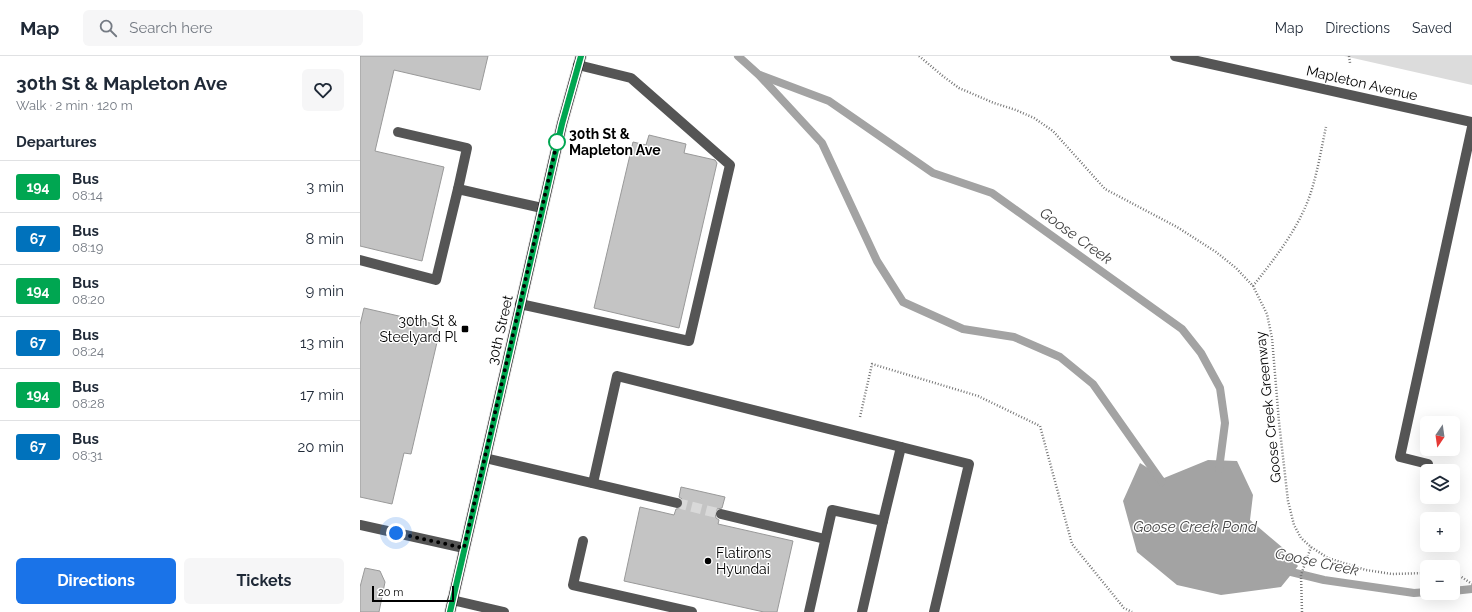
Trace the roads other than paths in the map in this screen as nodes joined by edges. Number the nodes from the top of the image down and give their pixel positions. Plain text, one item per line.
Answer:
1 (1176, 56) edge
2 (580, 60) edge
3 (1472, 122) edge
4 (1472, 127) edge
5 (398, 132) dead end
6 (458, 189) junction
7 (542, 208) junction
8 (360, 260) edge
9 (520, 304) junction
10 (901, 447) junction
11 (485, 458) junction
12 (1428, 464) dead end
13 (592, 483) junction
14 (677, 503) tunnel mouth
15 (721, 514) tunnel mouth
16 (883, 521) junction
17 (360, 525) edge
18 (825, 539) junction
19 (583, 541) dead end
20 (464, 548) junction
21 (452, 600) junction
22 (450, 612) edge
23 (504, 612) edge
24 (692, 612) edge
25 (808, 612) edge
26 (862, 612) edge
27 (934, 612) edge

1 - 3 street, Mapleton Avenue
2 - 7 main road, 30th Street
2 - 9 street
4 - 12 street
5 - 6 street
6 - 7 street
6 - 8 street
7 - 9 main road, 30th Street
9 - 11 main road, 30th Street
10 - 13 street
10 - 16 street
10 - 27 street
11 - 13 street
11 - 20 main road, 30th Street
13 - 14 street
15 - 18 street
16 - 18 street
16 - 26 street
17 - 20 street
18 - 25 street
19 - 24 street
20 - 21 main road, 30th Street
21 - 22 main road, 30th Street
21 - 23 street

